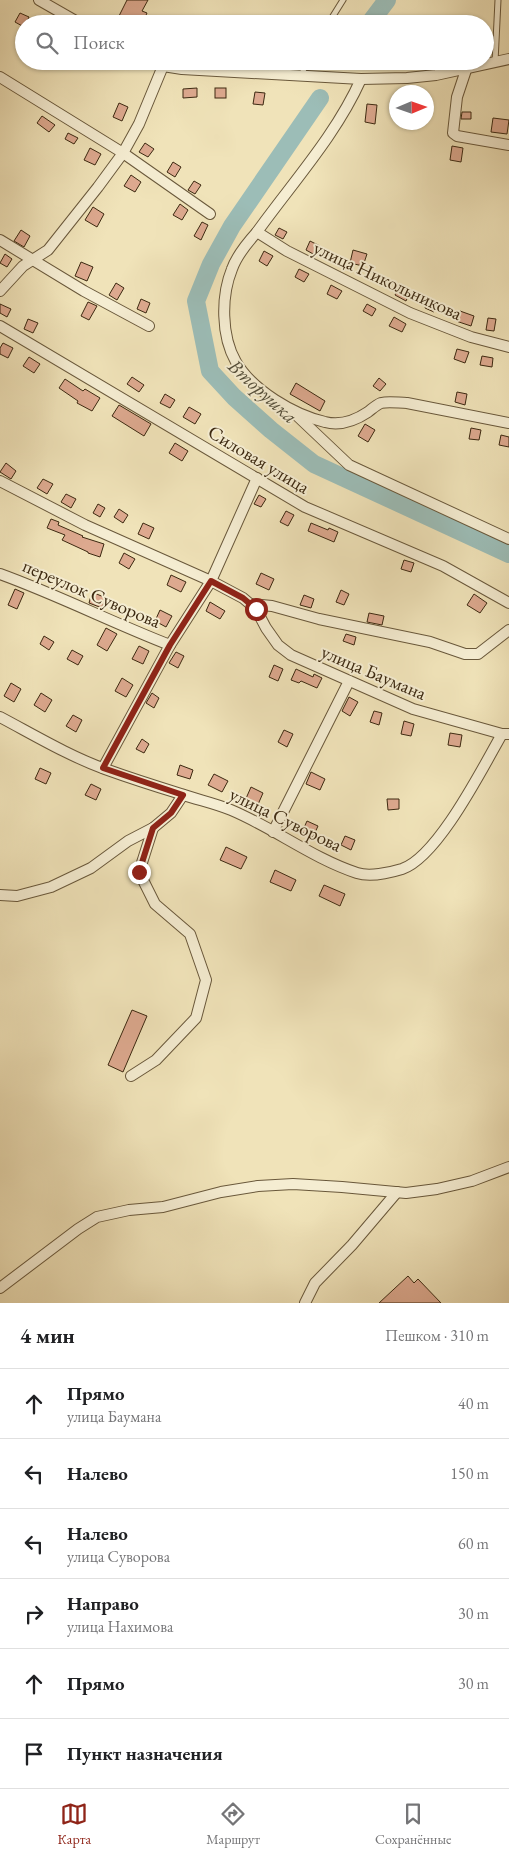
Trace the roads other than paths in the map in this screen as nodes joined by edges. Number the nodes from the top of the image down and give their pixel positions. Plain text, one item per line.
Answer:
1 (38, 0) edge
2 (343, 0) edge
3 (498, 0) edge
4 (64, 15) edge
5 (334, 15) edge
6 (509, 59) edge
7 (495, 63) joint
8 (161, 70) edge
9 (199, 70) edge
10 (304, 70) edge
11 (466, 70) joint
12 (302, 76) junction
13 (0, 77) edge
14 (361, 79) junction
15 (509, 145) edge
16 (123, 152) junction
17 (210, 214) dead end
18 (257, 232) junction
19 (0, 240) edge
20 (35, 260) junction
21 (0, 291) edge
22 (0, 326) edge
23 (148, 326) dead end
24 (509, 347) edge
25 (288, 408) junction
26 (509, 423) edge
27 (257, 478) junction
28 (0, 481) edge
29 (509, 540) edge
30 (0, 574) edge
31 (211, 581) junction
32 (509, 603) edge
33 (250, 604) junction
34 (509, 630) edge
35 (170, 645) junction
36 (349, 682) junction
37 (0, 717) edge
38 (505, 734) edge
39 (103, 768) junction
40 (183, 795) junction
41 (153, 828) junction
42 (274, 832) junction
43 (0, 895) edge
44 (131, 1076) dead end
45 (509, 1167) edge
46 (398, 1192) junction
47 (0, 1288) edge
48 (305, 1303) edge

1 - 4 street
2 - 5 lane
3 - 7 lane
6 - 7 street
8 - 16 street
9 - 12 street
10 - 12 lane
11 - 14 street
11 - 15 street
12 - 14 street
13 - 16 street
14 - 18 street
16 - 17 street
16 - 20 street
18 - 24 street, улица Никольникова
18 - 25 street
19 - 20 street
20 - 21 street
20 - 23 street
22 - 27 street, Силовая улица
25 - 26 street
25 - 29 street
27 - 31 street
27 - 32 street, Силовая улица
28 - 31 street, улица Баумана
30 - 35 street, переулок Суворова
31 - 33 street, улица Баумана
31 - 35 street
33 - 34 street, улица Баумана
33 - 36 street, улица Баумана
35 - 39 street
36 - 38 street, улица Баумана
36 - 42 street
37 - 39 street, улица Суворова
38 - 42 street, улица Суворова
39 - 40 street, улица Суворова
40 - 41 street
40 - 42 street, улица Суворова
41 - 43 street
41 - 44 street
45 - 46 street
46 - 47 street
46 - 48 street

